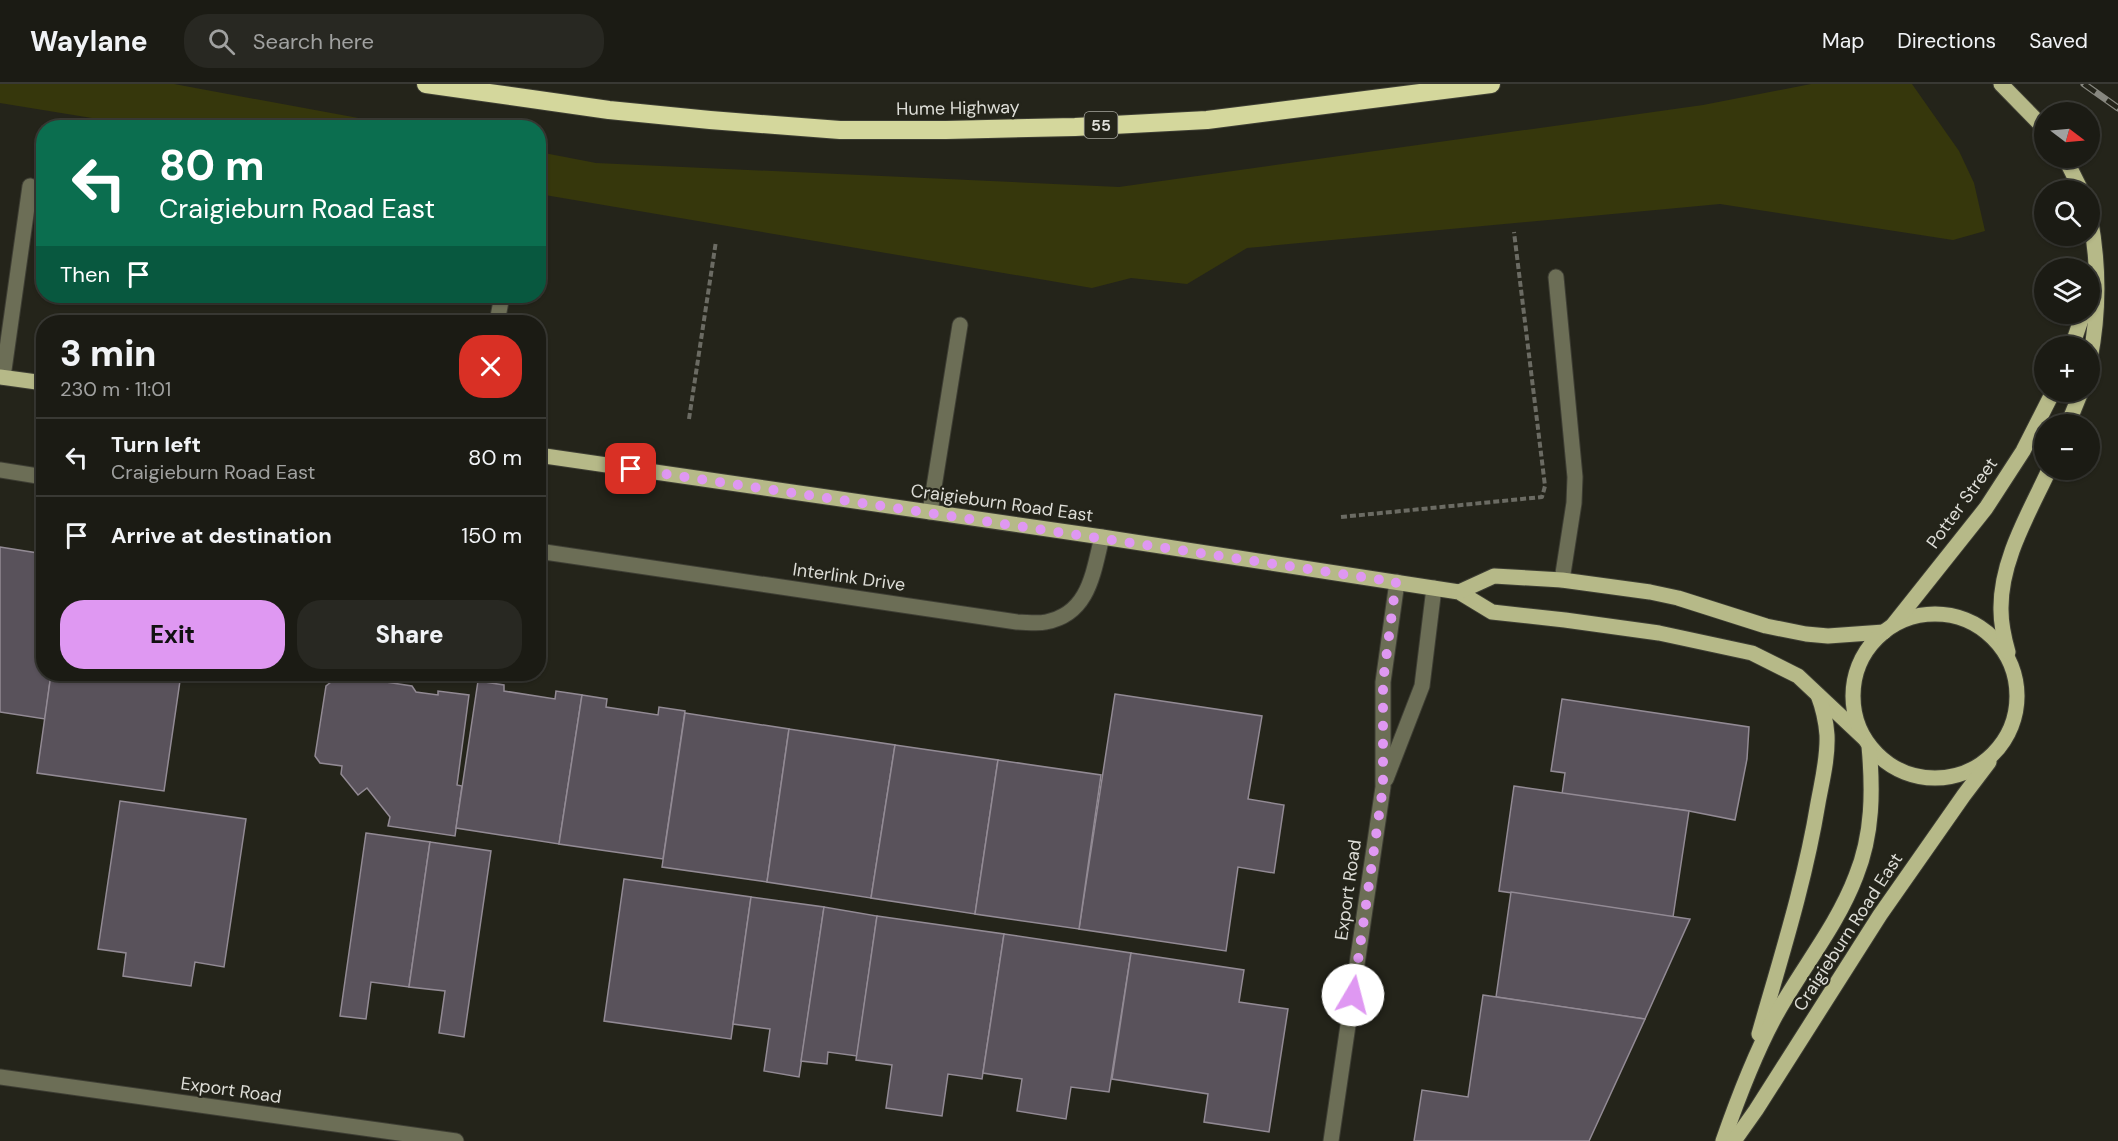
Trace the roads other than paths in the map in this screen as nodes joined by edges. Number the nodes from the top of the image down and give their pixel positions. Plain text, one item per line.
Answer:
1 (426, 84) edge
2 (1491, 84) edge
3 (2001, 84) edge
4 (2034, 118) edge
5 (30, 186) dead end
6 (2094, 246) edge
7 (2096, 258) edge
8 (1556, 277) dead end
9 (960, 325) dead end
10 (1, 377) edge
11 (36, 382) edge
12 (2048, 402) edge
13 (546, 456) edge
14 (0, 470) edge
15 (36, 476) edge
16 (2044, 480) edge
17 (930, 512) junction
18 (1102, 537) junction
19 (546, 552) edge
20 (1562, 580) junction
21 (1396, 582) junction
22 (1434, 588) junction
23 (1459, 592) junction
24 (1887, 631) junction
25 (2013, 670) junction
26 (1817, 692) junction
27 (1866, 742) junction
28 (2000, 748) junction
29 (1383, 787) junction
30 (0, 1077) edge
31 (1746, 1077) junction
32 (456, 1141) edge
33 (1331, 1141) edge
34 (1723, 1141) edge
35 (1734, 1141) edge

1 - 2 highway, Hume Highway / 55
3 - 4 main road
5 - 10 street
6 - 7 main road
8 - 20 street
9 - 17 street
10 - 11 main road
12 - 24 main road, Potter Street
13 - 17 main road, Craigieburn Road East
14 - 15 street
16 - 25 main road
17 - 18 main road, Craigieburn Road East
18 - 19 street, Interlink Drive
18 - 21 main road, Craigieburn Road East
20 - 23 main road
20 - 24 main road
21 - 22 main road, Craigieburn Road East
21 - 29 street, Export Road
22 - 23 main road, Craigieburn Road East
22 - 29 street, Export Road
23 - 26 main road, Craigieburn Road East
24 - 25 main road
24 - 27 main road
25 - 28 main road
26 - 27 main road, Craigieburn Road East
26 - 31 main road
27 - 28 main road
27 - 31 main road, Craigieburn Road East
28 - 35 main road, Craigieburn Road East
29 - 33 street, Export Road
30 - 32 street, Export Road
31 - 34 main road, Craigieburn Road East

